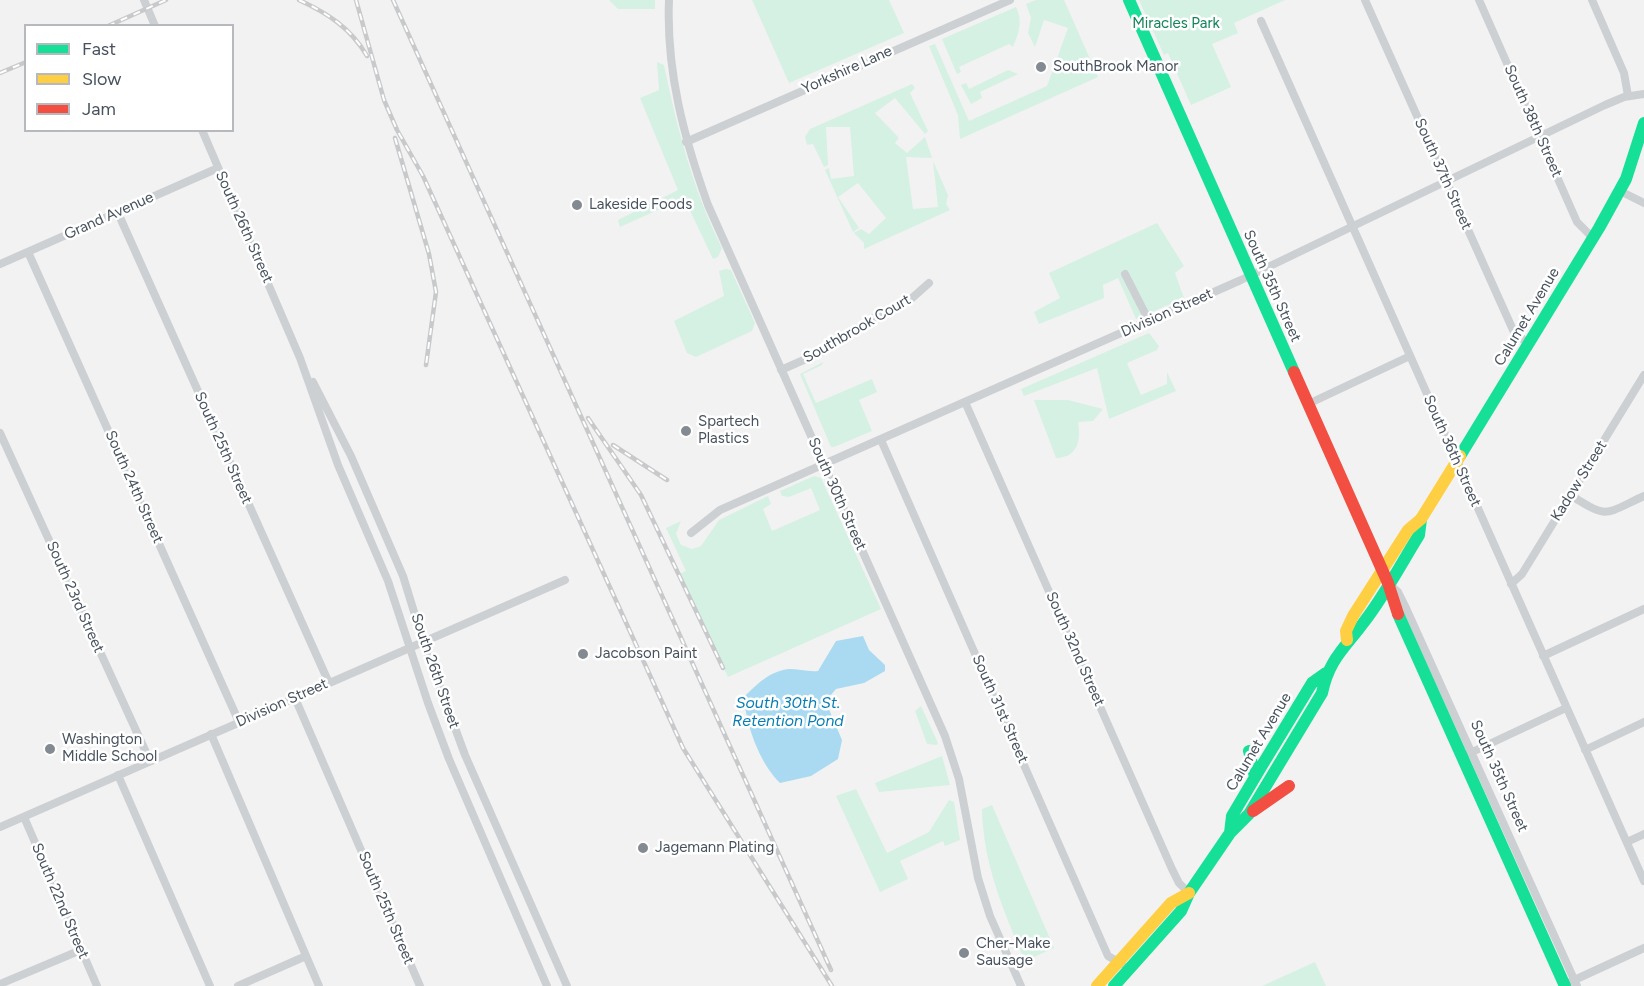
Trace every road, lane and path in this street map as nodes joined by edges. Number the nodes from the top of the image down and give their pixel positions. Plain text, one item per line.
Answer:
1 (144, 0) edge
2 (669, 0) edge
3 (1010, 0) edge
4 (1129, 0) edge
5 (1365, 0) edge
6 (1479, 0) edge
7 (1592, 0) edge
8 (1261, 21) dead end
9 (154, 24) edge
10 (1644, 94) edge
11 (1628, 96) junction
12 (1644, 123) edge
13 (203, 132) edge
14 (1540, 137) junction
15 (686, 142) junction
16 (218, 168) junction
17 (1446, 182) junction
18 (1620, 190) junction
19 (1644, 203) edge
20 (118, 213) junction
21 (1353, 227) junction
22 (1593, 238) junction
23 (28, 252) junction
24 (0, 264) edge
25 (1125, 274) dead end
26 (1251, 276) junction
27 (929, 283) dead end
28 (1149, 321) junction
29 (1528, 344) junction
30 (1410, 356) junction
31 (300, 358) junction
32 (781, 370) junction
33 (1644, 375) edge
34 (965, 402) junction
35 (1308, 404) junction
36 (0, 433) edge
37 (881, 440) junction
38 (1456, 461) junction
39 (824, 464) junction
40 (1570, 495) junction
41 (1644, 496) edge
42 (1421, 519) junction
43 (691, 533) dead end
44 (1382, 570) junction
45 (565, 580) dead end
46 (1388, 583) junction
47 (1511, 585) junction
48 (1644, 609) edge
49 (1347, 640) junction
50 (423, 641) junction
51 (409, 647) junction
52 (1543, 656) junction
53 (1326, 673) junction
54 (328, 683) junction
55 (296, 698) junction
56 (1566, 708) junction
57 (239, 722) junction
58 (1644, 722) edge
59 (211, 734) junction
60 (1585, 750) junction
61 (1249, 751) dead end
62 (1467, 754) junction
63 (1266, 758) junction
64 (150, 761) junction
65 (1277, 766) junction
66 (118, 775) junction
67 (1255, 777) junction
68 (1289, 786) dead end
69 (1249, 814) junction
70 (24, 817) junction
71 (0, 828) edge
72 (1230, 833) junction
73 (1644, 834) edge
74 (1627, 842) junction
75 (1644, 881) edge
76 (1189, 892) junction
77 (1644, 948) edge
78 (81, 950) junction
79 (306, 956) junction
80 (1124, 966) junction
81 (0, 984) edge
82 (1570, 984) edge
83 (97, 986) edge
84 (210, 986) edge
85 (238, 986) edge
86 (319, 986) edge
87 (420, 986) edge
88 (547, 986) edge
89 (567, 986) edge
90 (1021, 986) edge
91 (1097, 986) edge
92 (1114, 986) edge

1 - 9 street
2 - 15 street, South 30th Street
3 - 15 street, Yorkshire Lane
4 - 26 main road, South 35th Street
5 - 17 street, South 37th Street
6 - 14 street, South 38th Street
7 - 11 street
8 - 21 street, South 36th Street
10 - 11 street, Division Street
11 - 14 street, Division Street
12 - 18 main road, Calumet Avenue
13 - 16 street, South 26th Street
14 - 17 street, Division Street
14 - 22 street, South 38th Street
15 - 32 street, South 30th Street
16 - 20 street, Grand Avenue
16 - 31 street, South 26th Street
17 - 21 street, Division Street
17 - 29 street, South 37th Street
18 - 19 street
18 - 22 main road, Calumet Avenue
20 - 23 street, Grand Avenue
20 - 54 street, South 25th Street
21 - 26 street, Division Street
21 - 30 street, South 36th Street
22 - 29 main road, Calumet Avenue
23 - 24 street, Grand Avenue
23 - 57 street, South 24th Street
25 - 28 street
26 - 28 street, Division Street
26 - 35 main road, South 35th Street
27 - 32 street, Southbrook Court
28 - 34 street, Division Street
29 - 38 main road, Calumet Avenue
30 - 35 street
30 - 38 street, South 36th Street
31 - 50 street, South 26th Street
31 - 51 street, South 26th Street
32 - 39 street, South 30th Street
33 - 40 street, Kadow Street
34 - 37 street, Division Street
34 - 76 street, South 32nd Street
35 - 44 main road, South 35th Street
36 - 64 street, South 23rd Street
37 - 39 street, Division Street
37 - 80 street, South 31st Street
38 - 42 main road, Calumet Avenue
38 - 47 street, South 36th Street
39 - 43 street, Division Street
39 - 90 street, South 30th Street
40 - 41 street
40 - 47 street, Kadow Street
42 - 44 main road, Calumet Avenue
42 - 46 main road, Calumet Avenue
44 - 46 main road, South 35th Street
44 - 49 main road, Calumet Avenue
45 - 50 street, Division Street
46 - 49 main road, Calumet Avenue
46 - 62 main road, South 35th Street
47 - 52 street, South 36th Street
48 - 52 street
49 - 53 main road, Calumet Avenue
50 - 51 street, Division Street
50 - 89 street, South 26th Street
51 - 54 street, Division Street
51 - 88 street, South 26th Street
52 - 56 street, South 36th Street
53 - 63 main road, Calumet Avenue
53 - 65 main road, Calumet Avenue
54 - 55 street, Division Street
55 - 57 street, Division Street
55 - 87 street, South 25th Street
56 - 60 street, South 36th Street
56 - 62 street
57 - 59 street, Division Street
58 - 60 street
59 - 64 street, Division Street
59 - 79 street
60 - 74 street, South 36th Street
61 - 67 main road
62 - 82 main road, South 35th Street
63 - 65 main road
63 - 67 main road, Calumet Avenue
64 - 66 street, Division Street
65 - 69 main road, Calumet Avenue
66 - 70 street, Division Street
66 - 84 street
67 - 72 main road, Calumet Avenue
68 - 69 main road
69 - 72 main road, Calumet Avenue
70 - 71 street, Division Street
70 - 78 street, South 22nd Street
72 - 76 main road, Calumet Avenue
73 - 74 street
74 - 75 street, South 36th Street
76 - 80 main road, Calumet Avenue
77 - 82 street
78 - 81 street
78 - 83 street, South 22nd Street
79 - 85 street
79 - 86 street
80 - 91 main road, Calumet Avenue
80 - 92 main road, Calumet Avenue

